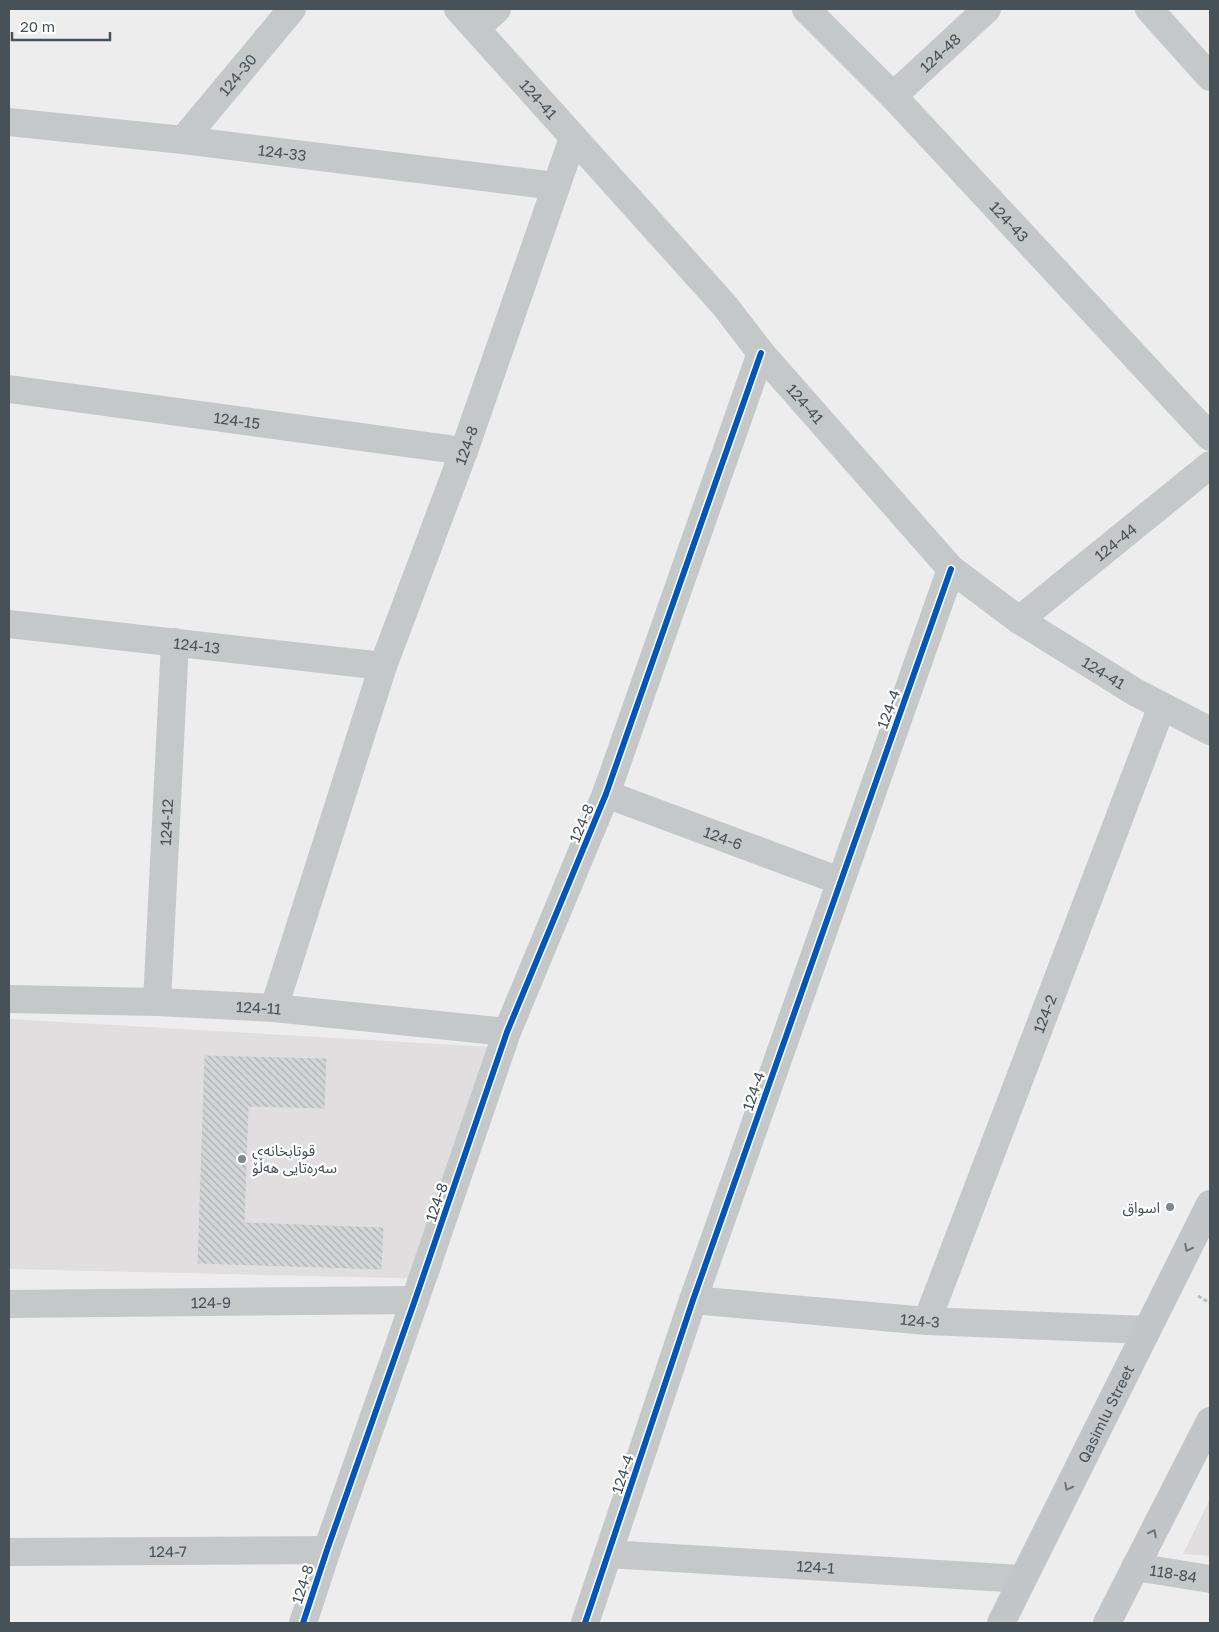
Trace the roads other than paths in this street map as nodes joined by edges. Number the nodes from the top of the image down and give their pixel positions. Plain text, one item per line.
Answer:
1 (292, 9) edge
2 (458, 9) edge
3 (496, 9) edge
4 (806, 9) edge
5 (987, 9) edge
6 (1149, 9) edge
7 (476, 28) junction
8 (1210, 77) edge
9 (893, 96) junction
10 (9, 122) edge
11 (573, 138) junction
12 (183, 140) junction
13 (556, 186) junction
14 (761, 353) junction
15 (9, 389) edge
16 (1210, 437) edge
17 (464, 451) junction
18 (1210, 465) edge
19 (951, 569) junction
20 (1019, 620) junction
21 (9, 624) edge
22 (175, 642) junction
23 (383, 666) junction
24 (1162, 706) junction
25 (1210, 731) edge
26 (606, 794) junction
27 (840, 882) junction
28 (9, 999) edge
29 (157, 1002) junction
30 (274, 1008) junction
31 (508, 1032) junction
32 (1210, 1204) edge
33 (416, 1300) junction
34 (692, 1300) junction
35 (9, 1304) edge
36 (927, 1321) junction
37 (1147, 1330) junction
38 (1210, 1421) edge
39 (326, 1550) junction
40 (9, 1552) edge
41 (608, 1554) junction
42 (1135, 1567) junction
43 (1022, 1579) junction
44 (1210, 1579) edge
45 (303, 1623) edge
46 (585, 1623) edge
47 (1001, 1623) edge
48 (1107, 1623) edge

1 - 12 street, 124-30
2 - 7 street, 124-41
3 - 7 street
4 - 9 street, 124-43
5 - 9 street, 124-48
6 - 8 street
7 - 11 street, 124-41
9 - 16 street, 124-43
10 - 12 street, 124-33
11 - 13 street, 124-8
11 - 14 street, 124-41
12 - 13 street, 124-33
13 - 17 street, 124-8
14 - 19 street, 124-41
14 - 26 street, 124-8
15 - 17 street, 124-15
17 - 23 street, 124-8
18 - 20 street, 124-44
19 - 20 street, 124-41
19 - 27 street, 124-4
20 - 24 street, 124-41
21 - 22 street, 124-13
22 - 23 street, 124-13
22 - 29 street, 124-12
23 - 30 street, 124-8
24 - 25 street, 124-41
24 - 36 street, 124-2
26 - 27 street, 124-6
26 - 31 street, 124-8
27 - 34 street, 124-4
28 - 29 street, 124-11
29 - 30 street, 124-11
30 - 31 street, 124-11
31 - 33 street, 124-8
32 -> 37 main road, Qasimlu Street
33 - 35 street, 124-9
33 - 39 street, 124-8
34 - 36 street, 124-3
34 - 41 street, 124-4
36 - 37 street, 124-3
37 -> 43 main road, Qasimlu Street
42 -> 38 main road
39 - 40 street, 124-7
39 - 45 street, 124-8
41 - 43 street, 124-1
41 - 46 street, 124-4
42 - 44 street, 118-84
42 - 48 main road
43 - 47 main road, Qasimlu Street

